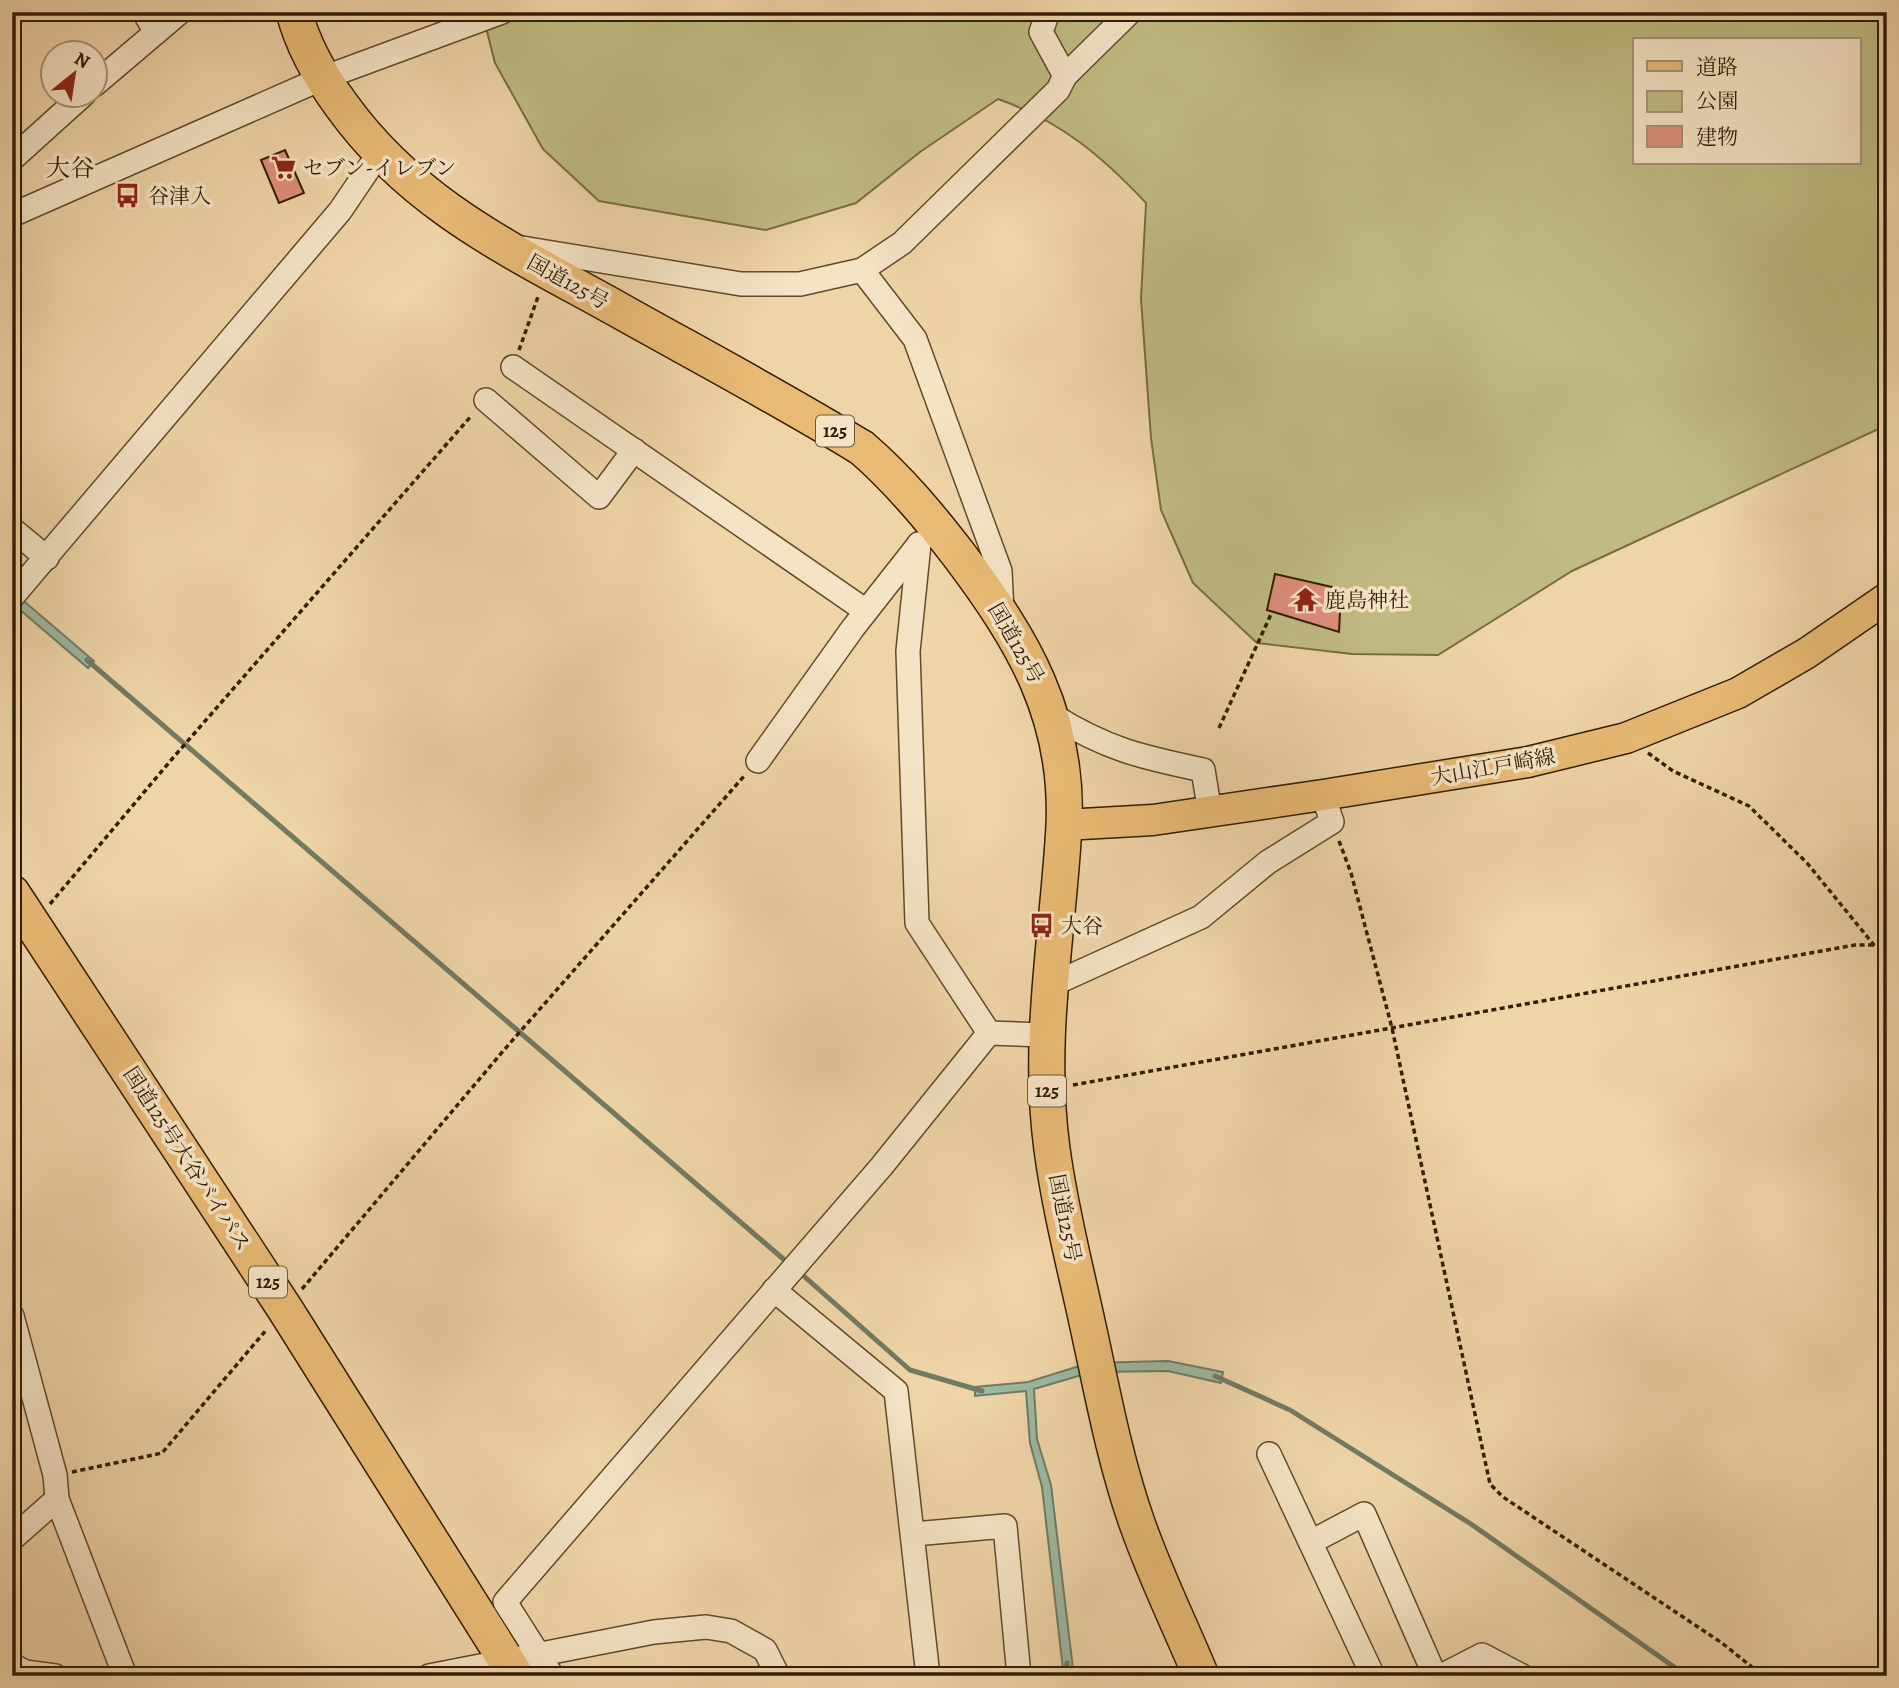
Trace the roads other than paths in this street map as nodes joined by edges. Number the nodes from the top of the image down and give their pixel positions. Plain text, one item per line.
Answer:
1 (180, 12) edge
2 (295, 12) edge
3 (502, 12) edge
4 (1048, 12) edge
5 (1130, 12) edge
6 (150, 22) edge
7 (108, 69) edge
8 (1065, 76) junction
9 (323, 78) junction
10 (68, 108) edge
11 (380, 152) junction
12 (12, 159) edge
13 (12, 215) edge
14 (505, 247) junction
15 (862, 270) junction
16 (513, 366) road end
17 (486, 400) road end
18 (634, 450) junction
19 (12, 529) edge
20 (927, 534) junction
21 (47, 558) junction
22 (18, 592) edge
23 (1887, 598) edge
24 (866, 611) junction
25 (1002, 615) junction
26 (1052, 715) junction
27 (758, 761) road end
28 (1327, 808) junction
29 (1210, 812) junction
30 (1064, 825) junction
31 (12, 893) edge
32 (1049, 986) junction
33 (989, 1032) junction
34 (1045, 1035) junction
35 (778, 1285) junction
36 (12, 1316) edge
37 (1269, 1454) dead end
38 (57, 1500) junction
39 (914, 1534) junction
40 (12, 1539) edge
41 (1311, 1542) junction
42 (521, 1664) edge
43 (12, 1665) edge
44 (56, 1676) edge
45 (125, 1676) edge
46 (429, 1676) edge
47 (552, 1676) edge
48 (778, 1676) edge
49 (928, 1676) edge
50 (1019, 1676) edge
51 (1201, 1676) edge
52 (1373, 1676) edge
53 (1435, 1676) edge
54 (1441, 1676) edge
55 (1522, 1676) edge

1 - 6 street
2 - 9 highway, 国道125号 / 125
3 - 9 street
4 - 8 street
5 - 8 street
6 - 7 street
8 - 15 street
9 - 11 highway, 国道125号 / 125
9 - 13 street
10 - 12 street
11 - 14 highway, 国道125号 / 125
11 - 21 street
14 - 15 street
14 - 20 highway, 国道125号 / 125
15 - 25 street
16 - 18 street
17 - 18 street
18 - 24 street
19 - 21 street
20 - 24 street
20 - 25 highway, 国道125号 / 125
20 - 33 street
21 - 22 street
23 - 28 main road, 大山江戸崎線
24 - 27 street
25 - 26 highway, 国道125号 / 125
26 - 29 street
26 - 30 highway, 国道125号 / 125
28 - 29 main road, 大山江戸崎線
28 - 32 street
29 - 30 main road, 大山江戸崎線
30 - 32 highway, 国道125号 / 125
31 - 42 highway, 国道125号大谷バイパス / 125
32 - 34 highway, 国道125号 / 125
33 - 34 street
33 - 35 street
34 - 51 highway, 国道125号 / 125
35 - 39 street
35 - 42 street
36 - 38 street
37 - 41 street
38 - 40 street
38 - 45 street
39 - 49 street
39 - 50 street
41 - 52 street
41 - 53 street
42 - 46 street
42 - 47 street
42 - 48 street
43 - 44 street
54 - 55 street

